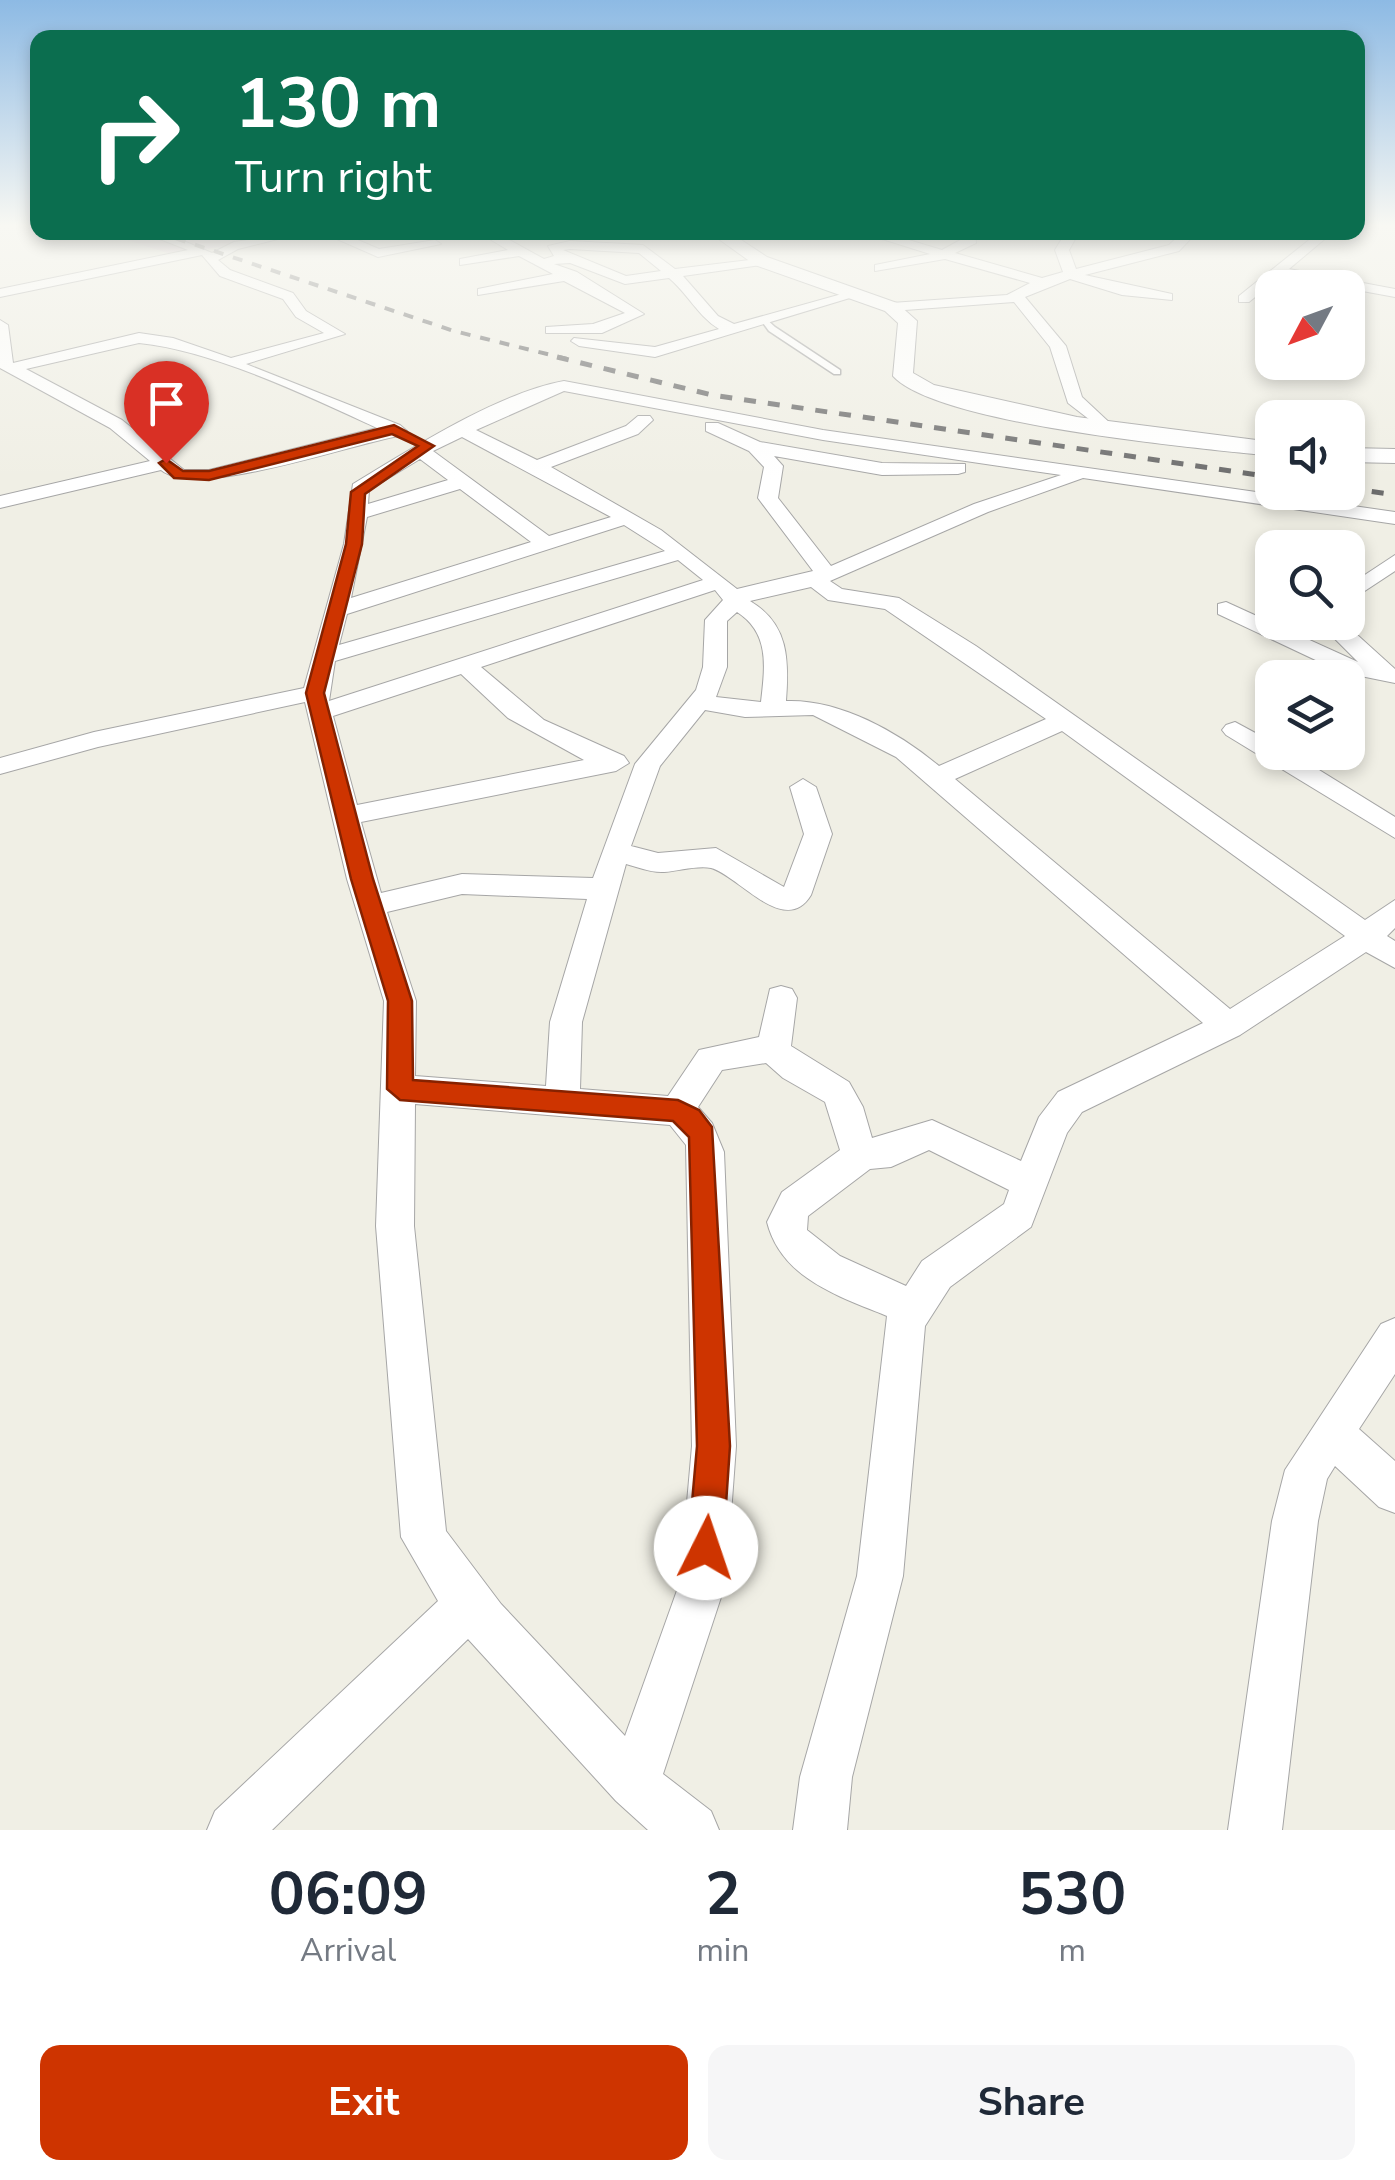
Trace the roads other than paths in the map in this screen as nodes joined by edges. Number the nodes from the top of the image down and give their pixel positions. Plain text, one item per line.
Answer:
1 (297, 308) edge
2 (625, 308) edge
3 (707, 308) edge
4 (806, 308) edge
5 (894, 308) edge
6 (1026, 308) edge
7 (765, 320) junction
8 (0, 325) edge
9 (598, 327) junction
10 (552, 330) dead end
11 (733, 330) junction
12 (579, 341) dead end
13 (666, 350) junction
14 (230, 363) junction
15 (11, 368) junction
16 (836, 372) dead end
17 (535, 395) junction
18 (644, 420) junction
19 (1102, 425) junction
20 (394, 430) junction
21 (462, 430) junction
22 (754, 447) junction
23 (1255, 447) edge
24 (424, 448) junction
25 (1365, 455) edge
26 (1395, 456) edge
27 (166, 463) junction
28 (538, 466) junction
29 (1076, 475) junction
30 (462, 482) junction
31 (0, 502) edge
32 (357, 514) junction
33 (627, 518) junction
34 (1395, 518) edge
35 (547, 544) junction
36 (678, 554) junction
37 (1395, 562) edge
38 (818, 575) junction
39 (1365, 584) edge
40 (729, 593) junction
41 (1226, 609) dead end
42 (336, 610) junction
43 (1349, 640) edge
44 (324, 657) junction
45 (468, 666) junction
46 (1390, 676) edge
47 (702, 702) junction
48 (317, 703) junction
49 (773, 708) junction
50 (1065, 720) junction
51 (1235, 730) dead end
52 (615, 762) junction
53 (0, 766) edge
54 (642, 772) junction
55 (938, 778) junction
56 (803, 787) dead end
57 (346, 816) junction
58 (1395, 829) edge
59 (616, 852) junction
60 (605, 890) junction
61 (370, 906) junction
62 (1395, 911) edge
63 (1380, 948) edge
64 (780, 998) dead end
65 (1228, 1026) junction
66 (774, 1048) junction
67 (400, 1089) junction
68 (562, 1103) junction
69 (678, 1110) junction
70 (864, 1153) junction
71 (1032, 1184) junction
72 (912, 1307) junction
73 (1395, 1338) edge
74 (1331, 1432) junction
75 (1395, 1491) edge
76 (470, 1603) junction
77 (634, 1783) junction
78 (234, 1830) edge
79 (692, 1830) edge
80 (820, 1830) edge
81 (1256, 1830) edge

1 - 14 street
2 - 9 street
3 - 11 street
4 - 7 street
5 - 19 street
6 - 19 street
7 - 11 street
7 - 16 lane
8 - 15 street
9 - 10 street
9 - 13 street
11 - 13 street
12 - 13 street
14 - 15 street
14 - 20 street
15 - 27 street
17 - 18 street
17 - 21 street
17 - 29 street
18 - 22 street
18 - 28 street
19 - 23 street
20 - 24 street
20 - 27 street
21 - 24 street
21 - 28 street
22 - 29 street
22 - 38 street
24 - 30 street
24 - 32 street
25 - 26 street
27 - 31 street
28 - 33 street
29 - 34 street
29 - 38 street
30 - 32 street
30 - 35 street
32 - 42 street
33 - 35 street
33 - 36 street
35 - 42 street
36 - 40 street
36 - 44 street
37 - 39 street
38 - 40 street
38 - 50 street
40 - 45 street
40 - 47 street
40 - 49 street
41 - 46 street
42 - 44 street
43 - 46 street
44 - 48 street
45 - 48 street
45 - 52 street
47 - 49 street
47 - 54 street
48 - 53 street
48 - 57 street
49 - 55 street
50 - 55 street
50 - 63 street
51 - 58 street
52 - 54 street
52 - 57 street
54 - 59 street
55 - 65 street
56 - 59 street
57 - 61 street
59 - 60 street
60 - 61 street
60 - 68 street
61 - 67 street
62 - 63 street
63 - 65 street
64 - 66 street
65 - 71 street
66 - 69 street
66 - 70 street
67 - 68 street
67 - 76 street
68 - 69 street
69 - 77 street
70 - 71 street
70 - 72 street
71 - 72 street
72 - 80 street
73 - 74 street
74 - 75 street
74 - 81 street
76 - 77 street
76 - 78 street
77 - 79 street

